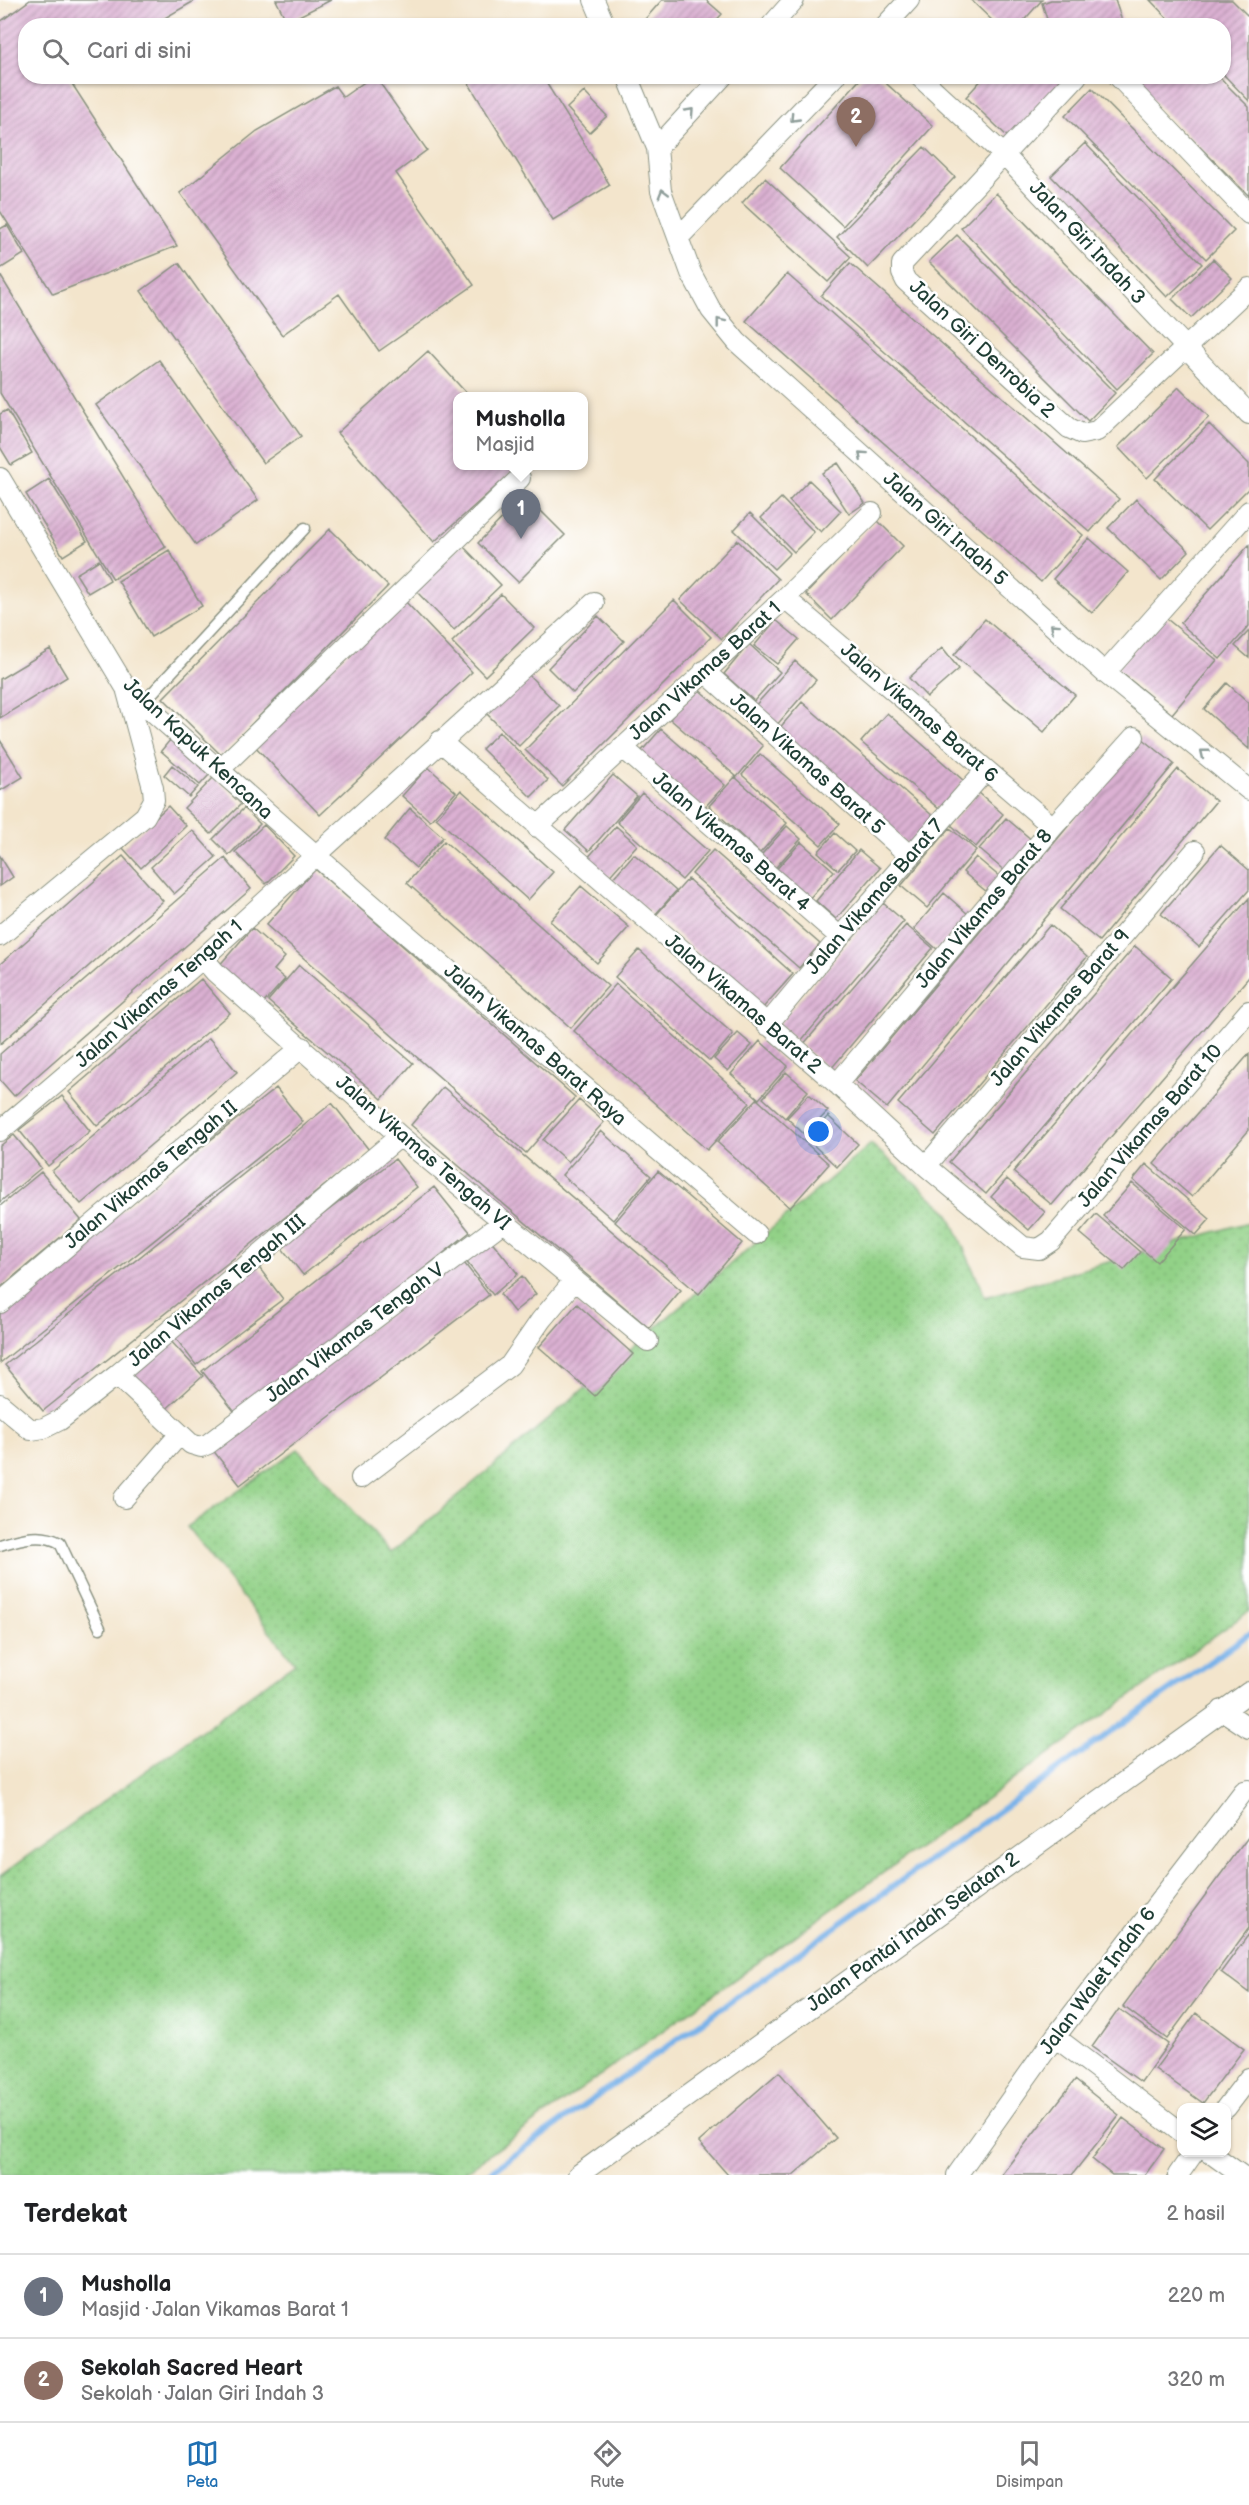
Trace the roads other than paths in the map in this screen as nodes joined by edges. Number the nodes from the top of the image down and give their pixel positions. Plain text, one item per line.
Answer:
1 (594, 0) edge
2 (794, 0) edge
3 (909, 0) edge
4 (602, 18) edge
5 (778, 18) edge
6 (892, 18) edge
7 (630, 84) edge
8 (716, 84) edge
9 (827, 84) edge
10 (928, 84) edge
11 (1070, 84) edge
12 (1126, 84) edge
13 (657, 148) junction
14 (1004, 155) junction
15 (1249, 214) edge
16 (679, 237) junction
17 (1249, 288) edge
18 (1185, 347) junction
19 (1249, 414) edge
20 (0, 478) edge
21 (520, 478) dead end
22 (1249, 511) edge
23 (872, 513) dead end
24 (305, 528) dead end
25 (785, 598) junction
26 (594, 603) dead end
27 (704, 672) junction
28 (1105, 673) junction
29 (126, 688) junction
30 (143, 703) junction
31 (1134, 737) dead end
32 (440, 741) junction
33 (622, 747) junction
34 (219, 770) junction
35 (985, 771) junction
36 (1249, 790) edge
37 (537, 827) junction
38 (1053, 827) junction
39 (1195, 851) dead end
40 (315, 856) junction
41 (910, 856) junction
42 (0, 936) edge
43 (840, 936) junction
44 (203, 958) junction
45 (1249, 1011) edge
46 (767, 1025) junction
47 (302, 1047) junction
48 (837, 1084) junction
49 (0, 1131) edge
50 (400, 1136) junction
51 (926, 1166) junction
52 (502, 1222) junction
53 (756, 1234) dead end
54 (1051, 1241) joint
55 (574, 1281) junction
56 (0, 1303) edge
57 (648, 1341) dead end
58 (117, 1375) junction
59 (0, 1404) edge
60 (180, 1434) junction
61 (361, 1478) dead end
62 (124, 1498) dead end
63 (0, 1545) edge
64 (100, 1628) dead end
65 (1249, 1692) edge
66 (1222, 1710) junction
67 (1249, 1728) edge
68 (1247, 1790) edge
69 (1055, 2037) junction
70 (1249, 2078) edge
71 (1231, 2103) edge
72 (1177, 2129) edge
73 (1191, 2157) edge
74 (1216, 2157) edge
75 (578, 2175) edge
76 (957, 2175) edge
77 (1178, 2175) edge
78 (1241, 2175) edge

1 - 4 street
2 - 5 street
3 - 6 street
7 - 13 street, Jalan Giri Indah 5
13 -> 8 street
9 -> 16 street
10 - 14 street, Jalan Giri Indah 3
11 - 14 street
12 - 15 street
16 -> 13 street, Jalan Giri Indah 5
14 - 18 street, Jalan Giri Indah 3
14 - 18 street, Jalan Giri Denrobia 2
28 -> 16 street, Jalan Giri Indah 5
17 - 18 street
18 - 19 street, Jalan Giri Indah 3
20 - 29 street, Jalan Kapuk Kencana
21 - 34 street
22 - 28 street
23 - 25 street, Jalan Vikamas Barat 1
24 - 30 lane
25 - 27 street, Jalan Vikamas Barat 1
25 - 35 street, Jalan Vikamas Barat 6
26 - 32 street
27 - 33 street, Jalan Vikamas Barat 1
27 - 41 street, Jalan Vikamas Barat 5
36 -> 28 street, Jalan Giri Indah 5
29 - 30 street, Jalan Kapuk Kencana
29 - 42 street
30 - 34 street, Jalan Kapuk Kencana
31 - 38 street, Jalan Vikamas Barat 8
32 - 37 street, Jalan Vikamas Barat 2
32 - 40 street
33 - 37 street, Jalan Vikamas Barat 1
33 - 43 street, Jalan Vikamas Barat 4
34 - 40 street, Jalan Kapuk Kencana
35 - 38 street, Jalan Vikamas Barat 6
35 - 41 street, Jalan Vikamas Barat 7
37 - 46 street, Jalan Vikamas Barat 2
38 - 48 street, Jalan Vikamas Barat 8
39 - 51 street, Jalan Vikamas Barat 9
40 - 44 street, Jalan Vikamas Tengah 1
40 - 53 street, Jalan Vikamas Barat Raya
41 - 43 street, Jalan Vikamas Barat 7
43 - 46 street, Jalan Vikamas Barat 7
44 - 47 street, Jalan Vikamas Tengah VI
44 - 49 street, Jalan Vikamas Tengah 1
45 - 54 street, Jalan Vikamas Barat 10
46 - 48 street, Jalan Vikamas Barat 2
47 - 50 street, Jalan Vikamas Tengah VI
47 - 56 street, Jalan Vikamas Tengah II
48 - 51 street, Jalan Vikamas Barat 2
50 - 52 street, Jalan Vikamas Tengah VI
50 - 58 street, Jalan Vikamas Tengah III
51 - 54 street, Jalan Vikamas Barat 2
52 - 55 street, Jalan Vikamas Tengah VI
52 - 60 street, Jalan Vikamas Tengah V
55 - 57 street, Jalan Vikamas Tengah VI
55 - 61 street
58 - 59 street, Jalan Vikamas Tengah III
58 - 60 street
60 - 62 street
63 - 64 lane
65 - 66 street, Jalan Pantai Indah Selatan 2
66 - 67 street
66 - 75 street, Jalan Pantai Indah Selatan 2
68 - 69 street, Jalan Walet Indah 6
69 - 72 street
69 - 76 street, Jalan Walet Indah 6
70 - 71 street
73 - 77 street
74 - 78 street

